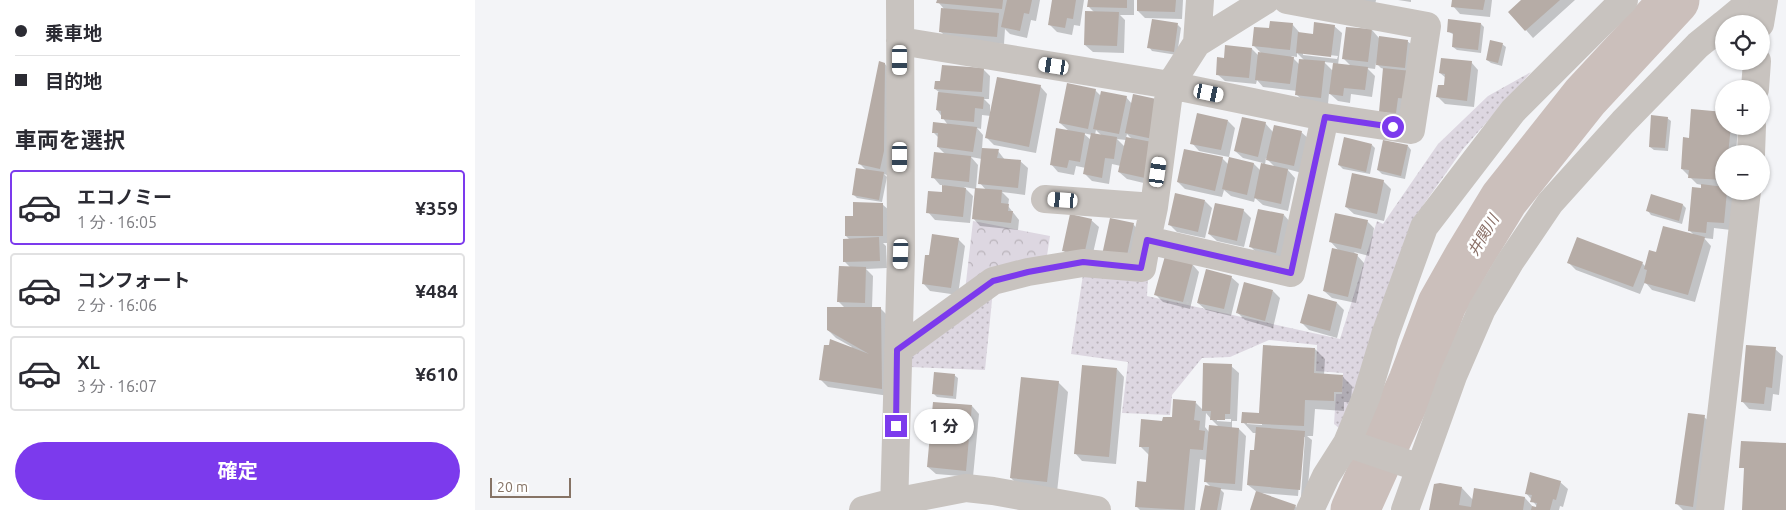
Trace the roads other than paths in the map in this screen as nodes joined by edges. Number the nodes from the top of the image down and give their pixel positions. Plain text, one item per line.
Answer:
1 (900, 0) edge
2 (1199, 0) edge
3 (1266, 0) edge
4 (1287, 0) edge
5 (1624, 0) edge
6 (1753, 0) edge
7 (1764, 0) edge
8 (1735, 15) edge
9 (1761, 15) edge
10 (1715, 31) edge
11 (900, 41) junction
12 (1197, 43) junction
13 (1170, 85) junction
14 (1325, 117) junction
15 (1045, 199) dead end
16 (1746, 200) edge
17 (1154, 207) junction
18 (1147, 240) junction
19 (897, 350) junction
20 (1351, 444) junction
21 (1416, 467) junction
22 (894, 506) edge
23 (863, 510) edge
24 (1097, 510) edge
25 (1310, 510) edge
26 (1328, 510) edge
27 (1405, 510) edge
28 (1412, 510) edge
29 (1710, 510) edge

1 - 11 street
2 - 12 street
3 - 12 street
4 - 14 street
5 - 20 street
6 - 8 street
7 - 9 street
10 - 21 street
11 - 13 street
11 - 19 street
12 - 13 street
13 - 14 street
13 - 17 street
14 - 18 street
15 - 17 street
16 - 29 street
17 - 18 street
18 - 19 street
19 - 22 street
20 - 21 street
20 - 25 street
20 - 26 street
21 - 27 street
21 - 28 street
22 - 23 street
22 - 24 street

